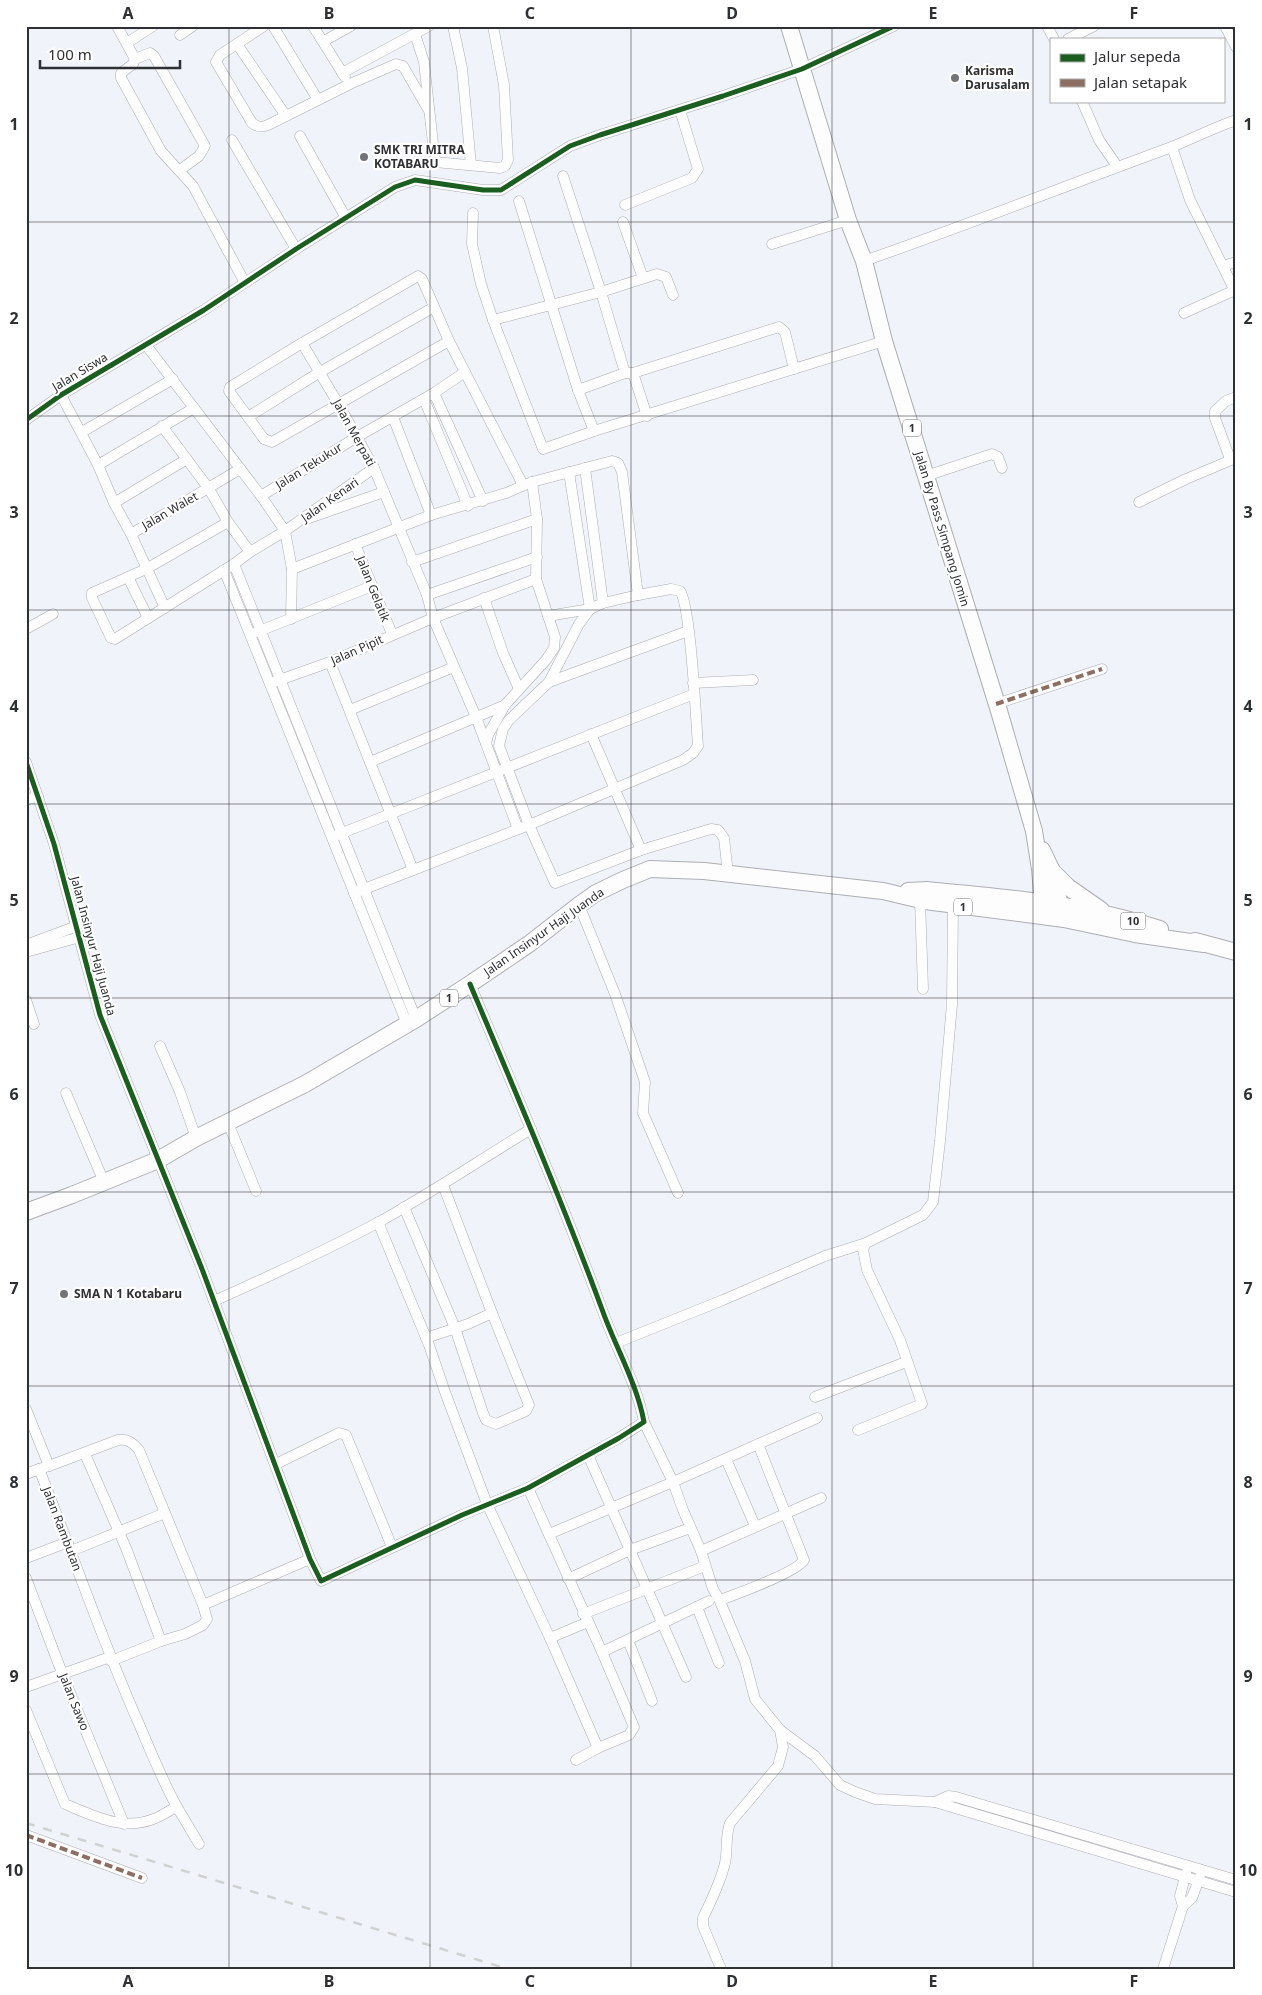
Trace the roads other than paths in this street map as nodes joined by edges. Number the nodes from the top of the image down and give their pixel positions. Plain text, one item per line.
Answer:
1 (117, 26) edge
2 (153, 26) edge
3 (193, 26) edge
4 (264, 26) edge
5 (273, 26) edge
6 (313, 26) edge
7 (351, 26) edge
8 (429, 26) edge
9 (453, 26) edge
10 (493, 26) edge
11 (790, 26) edge
12 (894, 26) edge
13 (1047, 26) edge
14 (1094, 26) edge
15 (1225, 26) edge
16 (415, 34) junction
17 (180, 35) dead end
18 (1053, 38) edge
19 (1070, 38) edge
20 (324, 41) junction
21 (127, 43) junction
22 (237, 44) junction
23 (1236, 47) edge
24 (135, 59) junction
25 (802, 69) junction
26 (342, 72) junction
27 (350, 84) junction
28 (318, 100) junction
29 (1082, 102) edge
30 (428, 109) junction
31 (680, 110) junction
32 (286, 116) junction
33 (1236, 120) edge
34 (300, 136) dead end
35 (232, 140) dead end
36 (1172, 147) junction
37 (471, 166) junction
38 (1118, 166) junction
39 (180, 170) junction
40 (563, 176) dead end
41 (519, 201) dead end
42 (626, 205) dead end
43 (473, 213) dead end
44 (346, 218) junction
45 (848, 220) junction
46 (623, 222) dead end
47 (772, 244) dead end
48 (296, 249) junction
49 (864, 262) junction
50 (1236, 262) edge
51 (1223, 266) junction
52 (643, 278) junction
53 (246, 283) junction
54 (601, 292) junction
55 (1235, 292) edge
56 (673, 295) dead end
57 (552, 304) junction
58 (434, 307) junction
59 (1184, 313) dead end
60 (493, 320) junction
61 (449, 341) junction
62 (884, 341) junction
63 (302, 343) junction
64 (146, 345) junction
65 (794, 369) junction
66 (320, 372) junction
67 (465, 372) junction
68 (629, 373) junction
69 (173, 379) junction
70 (578, 390) junction
71 (434, 393) junction
72 (62, 394) junction
73 (1236, 397) edge
74 (424, 399) junction
75 (339, 404) junction
76 (194, 408) junction
77 (647, 416) junction
78 (248, 417) junction
79 (393, 417) junction
80 (26, 420) edge
81 (162, 426) junction
82 (594, 431) junction
83 (82, 432) junction
84 (357, 437) junction
85 (187, 459) junction
86 (1233, 459) edge
87 (98, 465) junction
88 (374, 468) junction
89 (584, 468) junction
90 (1002, 468) dead end
91 (240, 469) junction
92 (569, 472) junction
93 (926, 476) junction
94 (527, 483) junction
95 (209, 489) junction
96 (384, 492) junction
97 (261, 496) junction
98 (483, 501) junction
99 (1138, 502) dead end
100 (114, 503) junction
101 (468, 506) junction
102 (431, 516) junction
103 (537, 519) junction
104 (228, 522) junction
105 (297, 522) junction
106 (398, 528) junction
107 (285, 531) junction
108 (131, 534) junction
109 (355, 544) junction
110 (250, 552) junction
111 (537, 557) junction
112 (412, 562) junction
113 (229, 567) junction
114 (146, 569) junction
115 (292, 569) junction
116 (128, 577) junction
117 (536, 579) junction
118 (372, 586) junction
119 (427, 595) junction
120 (638, 595) junction
121 (484, 598) junction
122 (603, 603) junction
123 (165, 608) junction
124 (590, 610) junction
125 (53, 614) dead end
126 (548, 616) junction
127 (148, 618) junction
128 (433, 618) junction
129 (291, 619) junction
130 (26, 629) edge
131 (688, 631) junction
132 (256, 633) junction
133 (392, 634) junction
134 (330, 662) junction
135 (454, 667) junction
136 (1102, 669) dead end
137 (753, 680) dead end
138 (275, 682) junction
139 (549, 682) junction
140 (693, 683) junction
141 (519, 688) junction
142 (694, 694) junction
143 (996, 704) junction
144 (505, 705) junction
145 (350, 710) junction
146 (476, 718) junction
147 (591, 734) junction
148 (486, 744) junction
149 (26, 762) edge
150 (370, 762) junction
151 (502, 769) junction
152 (616, 789) junction
153 (38, 796) junction
154 (26, 800) edge
155 (390, 814) junction
156 (529, 825) junction
157 (518, 829) junction
158 (337, 835) junction
159 (642, 850) junction
160 (413, 870) junction
161 (1046, 870) junction
162 (728, 874) junction
163 (364, 889) junction
164 (883, 891) junction
165 (354, 893) junction
166 (1020, 899) junction
167 (920, 900) junction
168 (578, 905) junction
169 (953, 906) junction
170 (1043, 909) junction
171 (1062, 912) junction
172 (1108, 914) junction
173 (78, 931) junction
174 (1204, 944) junction
175 (26, 945) edge
176 (26, 952) edge
177 (1236, 952) edge
178 (470, 984) junction
179 (923, 989) dead end
180 (26, 1000) edge
181 (412, 1021) junction
182 (34, 1024) dead end
183 (160, 1046) dead end
184 (66, 1092) dead end
185 (228, 1123) junction
186 (531, 1129) junction
187 (196, 1138) junction
188 (158, 1160) junction
189 (104, 1182) junction
190 (443, 1185) junction
191 (256, 1191) dead end
192 (678, 1192) dead end
193 (404, 1207) junction
194 (26, 1212) edge
195 (378, 1222) junction
196 (866, 1243) junction
197 (214, 1301) junction
198 (492, 1313) junction
199 (455, 1328) junction
200 (426, 1338) junction
201 (616, 1343) junction
202 (906, 1362) junction
203 (815, 1397) dead end
204 (26, 1409) edge
205 (817, 1418) dead end
206 (644, 1422) junction
207 (858, 1430) dead end
208 (758, 1444) junction
209 (85, 1454) junction
210 (588, 1455) junction
211 (726, 1458) junction
212 (276, 1464) junction
213 (49, 1466) junction
214 (39, 1470) junction
215 (26, 1474) edge
216 (673, 1482) junction
217 (528, 1488) junction
218 (821, 1498) dead end
219 (487, 1504) junction
220 (611, 1508) junction
221 (786, 1512) junction
222 (165, 1513) junction
223 (755, 1526) junction
224 (690, 1528) junction
225 (119, 1533) junction
226 (549, 1534) junction
227 (70, 1546) junction
228 (392, 1547) junction
229 (630, 1550) junction
230 (701, 1551) junction
231 (26, 1558) edge
232 (310, 1558) junction
233 (705, 1566) junction
234 (26, 1578) edge
235 (568, 1579) junction
236 (646, 1588) junction
237 (719, 1598) junction
238 (708, 1602) dead end
239 (203, 1605) junction
240 (697, 1607) junction
241 (586, 1618) junction
242 (662, 1624) junction
243 (550, 1638) junction
244 (628, 1640) junction
245 (161, 1641) junction
246 (602, 1652) junction
247 (110, 1659) junction
248 (719, 1663) dead end
249 (62, 1673) junction
250 (686, 1677) dead end
251 (26, 1687) edge
252 (652, 1701) dead end
253 (26, 1710) edge
254 (780, 1730) junction
255 (598, 1748) junction
256 (576, 1760) dead end
257 (935, 1802) junction
258 (177, 1807) junction
259 (124, 1824) junction
260 (26, 1835) edge
261 (199, 1844) dead end
262 (1188, 1866) junction
263 (1202, 1870) junction
264 (1185, 1877) junction
265 (142, 1878) dead end
266 (1236, 1880) edge
267 (1199, 1881) junction
268 (1236, 1892) edge
269 (1183, 1906) junction
270 (721, 1969) edge
271 (1163, 1969) edge

1 - 21 street
2 - 21 street
3 - 17 street
4 - 22 street
5 - 28 street
6 - 20 street
7 - 20 street
8 - 16 street
9 - 37 street
10 - 37 street
11 - 25 highway, Jalan By Pass Simpang Jomin / 1
12 - 25 street, Jalan Siswa
13 - 18 street
14 - 19 street
15 - 23 street
16 - 26 street
16 - 30 street
20 - 26 street
21 - 24 street
22 - 32 street
22 - 32 street
24 - 39 street
24 - 39 street
25 - 31 street, Jalan Siswa
25 - 45 highway, Jalan By Pass Simpang Jomin / 1
26 - 27 street
27 - 28 street
27 - 30 street
28 - 32 street
29 - 38 street
30 - 37 street
31 - 42 street
31 - 44 street, Jalan Siswa
33 - 36 street
34 - 44 street
35 - 48 street
36 - 38 street
36 - 51 street
38 - 49 street
39 - 53 street
40 - 54 street
41 - 57 street
43 - 60 street
44 - 48 street, Jalan Siswa
45 - 47 street
45 - 49 highway, Jalan By Pass Simpang Jomin / 1
46 - 52 street
48 - 53 street, Jalan Siswa
49 - 62 highway, Jalan By Pass Simpang Jomin / 1
50 - 51 street
51 - 55 street
52 - 54 street
52 - 56 street
53 - 64 street, Jalan Siswa
54 - 57 street
54 - 68 street
55 - 59 street
57 - 60 street
57 - 70 street
58 - 61 street
58 - 63 street
58 - 66 street
60 - 82 street
61 - 67 street
61 - 75 street
62 - 65 street
62 - 93 highway, Jalan By Pass Simpang Jomin / 1
63 - 66 street, Jalan Merpati
63 - 78 street
64 - 69 street
64 - 72 street, Jalan Siswa
65 - 68 street
65 - 77 street
66 - 75 street, Jalan Merpati
66 - 78 street
67 - 71 street, Jalan Tekukur
67 - 94 street
68 - 70 street
68 - 77 street
69 - 76 street
69 - 83 street
70 - 82 street
71 - 74 street, Jalan Tekukur
71 - 98 street
72 - 80 street, Jalan Siswa
72 - 83 street
73 - 86 street
74 - 79 street, Jalan Tekukur
74 - 101 street
75 - 78 street
75 - 84 street, Jalan Merpati
76 - 81 street
76 - 91 street
77 - 82 street
79 - 84 street, Jalan Tekukur
79 - 102 street
81 - 85 street
81 - 87 street
83 - 87 street
84 - 88 street, Jalan Merpati
84 - 97 street, Jalan Tekukur
85 - 95 street
85 - 100 street
86 - 99 street
87 - 100 street
88 - 96 street, Jalan Merpati
88 - 105 street, Jalan Kenari
89 - 92 street
89 - 120 street
89 - 122 street
90 - 93 street
91 - 95 street, Jalan Walet
91 - 97 street
92 - 94 street
92 - 124 street
93 - 143 highway, Jalan By Pass Simpang Jomin / 1
94 - 98 street
94 - 103 street
95 - 104 street
95 - 108 street, Jalan Walet
96 - 105 street
96 - 106 street, Jalan Merpati
97 - 107 street
98 - 101 street
100 - 108 street
101 - 102 street
102 - 106 street
103 - 111 street
103 - 112 street
104 - 110 street
104 - 114 street
105 - 107 street, Jalan Kenari
106 - 109 street
106 - 112 street, Jalan Merpati
107 - 110 street, Jalan Kenari
107 - 115 street
108 - 114 street
109 - 115 street
109 - 118 street, Jalan Gelatik
110 - 113 street, Jalan Kenari
111 - 117 street
111 - 119 street
112 - 119 street, Jalan Merpati
113 - 123 street, Jalan Kenari
113 - 132 street
114 - 116 street
114 - 123 street
115 - 129 street
116 - 127 street
116 - 127 street, Jalan Kenari
117 - 121 street, Jalan Pipit
117 - 126 street
118 - 129 street
118 - 133 street, Jalan Gelatik
119 - 128 street, Jalan Merpati
120 - 122 street
120 - 131 street
121 - 128 street, Jalan Pipit
121 - 141 street
122 - 124 street
123 - 127 street, Jalan Kenari
124 - 126 street
124 - 139 street
125 - 130 street
126 - 141 street
128 - 133 street, Jalan Pipit
128 - 135 street, Jalan Merpati
129 - 132 street
131 - 139 street
131 - 140 street
132 - 138 street
133 - 134 street, Jalan Pipit
134 - 138 street, Jalan Pipit
134 - 145 street
135 - 145 street
135 - 146 street, Jalan Merpati
136 - 143 street
137 - 140 street
138 - 158 street
139 - 151 street
140 - 142 street
141 - 144 street
142 - 147 street
142 - 152 street
143 - 161 highway, Jalan By Pass Simpang Jomin / 1
144 - 146 street
144 - 148 street
145 - 150 street
146 - 148 street, Jalan Merpati
146 - 150 street
147 - 151 street
147 - 152 street
148 - 151 street, Jalan Merpati
149 - 153 street, Jalan Insinyur Haji Juanda
150 - 155 street
151 - 155 street
151 - 156 street
151 - 157 street
152 - 156 street
152 - 159 street
153 - 154 street
153 - 173 street, Jalan Insinyur Haji Juanda
155 - 158 street
155 - 160 street
156 - 157 street
156 - 159 street
157 - 160 street
158 - 163 street
158 - 165 street
159 - 162 street
160 - 163 street
161 - 166 highway
161 - 170 highway, Jalan By Pass Simpang Jomin / 1
161 - 171 highway, Jalan By Pass Simpang Jomin / 1
161 - 172 highway
162 - 164 highway, Jalan Insinyur Haji Juanda / 1
162 - 168 highway, Jalan Insinyur Haji Juanda / 1
163 - 165 street
163 - 181 street
164 - 166 highway, Jalan Insinyur Haji Juanda / 1
164 - 167 highway, Jalan Insinyur Haji Juanda / 1
165 - 181 street
166 - 170 highway, Jalan Insinyur Haji Juanda
167 - 169 highway, Jalan Insinyur Haji Juanda / 1
167 - 179 street
168 - 178 highway, Jalan Insinyur Haji Juanda / 1
168 - 192 street
169 - 170 highway, Jalan Insinyur Haji Juanda / 1
169 - 196 street
170 - 171 highway, 1
171 - 172 highway, 10
171 - 174 highway, 10
172 - 174 highway, 10
173 - 175 street
173 - 176 street
173 - 188 street, Jalan Insinyur Haji Juanda
174 - 177 highway, 10
178 - 181 highway, Jalan Insinyur Haji Juanda / 1
178 - 186 street
180 - 182 street
181 - 185 highway, Jalan Insinyur Haji Juanda / 1
183 - 187 street
184 - 189 street
185 - 187 highway, Jalan Insinyur Haji Juanda / 1
185 - 191 street
186 - 190 street
186 - 201 street
187 - 188 highway, Jalan Insinyur Haji Juanda / 1
188 - 189 highway, Jalan Insinyur Haji Juanda / 1
188 - 197 street
189 - 194 highway, Jalan Insinyur Haji Juanda / 1
190 - 193 street
190 - 198 street
193 - 195 street
193 - 199 street
195 - 197 street
195 - 200 street
196 - 201 street
196 - 202 street
197 - 212 street
198 - 199 street
198 - 199 street
199 - 200 street
200 - 219 street
201 - 206 street
202 - 203 street
202 - 207 street
204 - 213 street
205 - 208 street
206 - 210 street
206 - 216 street
208 - 211 street
208 - 221 street
209 - 213 street
209 - 222 street
209 - 225 street
210 - 217 street
210 - 220 street
211 - 216 street
211 - 223 street
212 - 228 street
212 - 232 street
213 - 214 street
214 - 215 street
214 - 227 street, Jalan Rambutan
216 - 220 street
216 - 224 street
217 - 219 street
217 - 226 street
218 - 221 street
219 - 228 street
219 - 243 street
220 - 226 street
220 - 229 street
221 - 223 street
221 - 237 street
222 - 225 street
222 - 239 street
223 - 230 street
224 - 229 street
224 - 230 street
225 - 227 street
225 - 245 street
226 - 235 street
227 - 231 street
227 - 247 street, Jalan Rambutan
228 - 232 street
229 - 235 street
229 - 236 street
230 - 233 street
232 - 239 street
233 - 236 street
233 - 237 street
234 - 249 street, Jalan Sawo
235 - 241 street
236 - 241 street
236 - 242 street
237 - 254 street
238 - 240 street
239 - 245 street
240 - 242 street
240 - 248 street
241 - 243 street
241 - 246 street
242 - 244 street
242 - 250 street
243 - 255 street
244 - 246 street
244 - 252 street
245 - 247 street
246 - 255 street
247 - 249 street
247 - 258 street, Jalan Rambutan
249 - 251 street
249 - 259 street, Jalan Sawo
253 - 259 street
254 - 257 street
254 - 270 street
255 - 256 street
257 - 262 street
257 - 264 street
258 - 259 street
258 - 261 street, Jalan Rambutan
260 - 265 street
262 - 263 street
262 - 264 street
263 - 266 street
263 - 267 street
264 - 267 street
264 - 269 street
267 - 268 street
267 - 269 street
269 - 271 street

